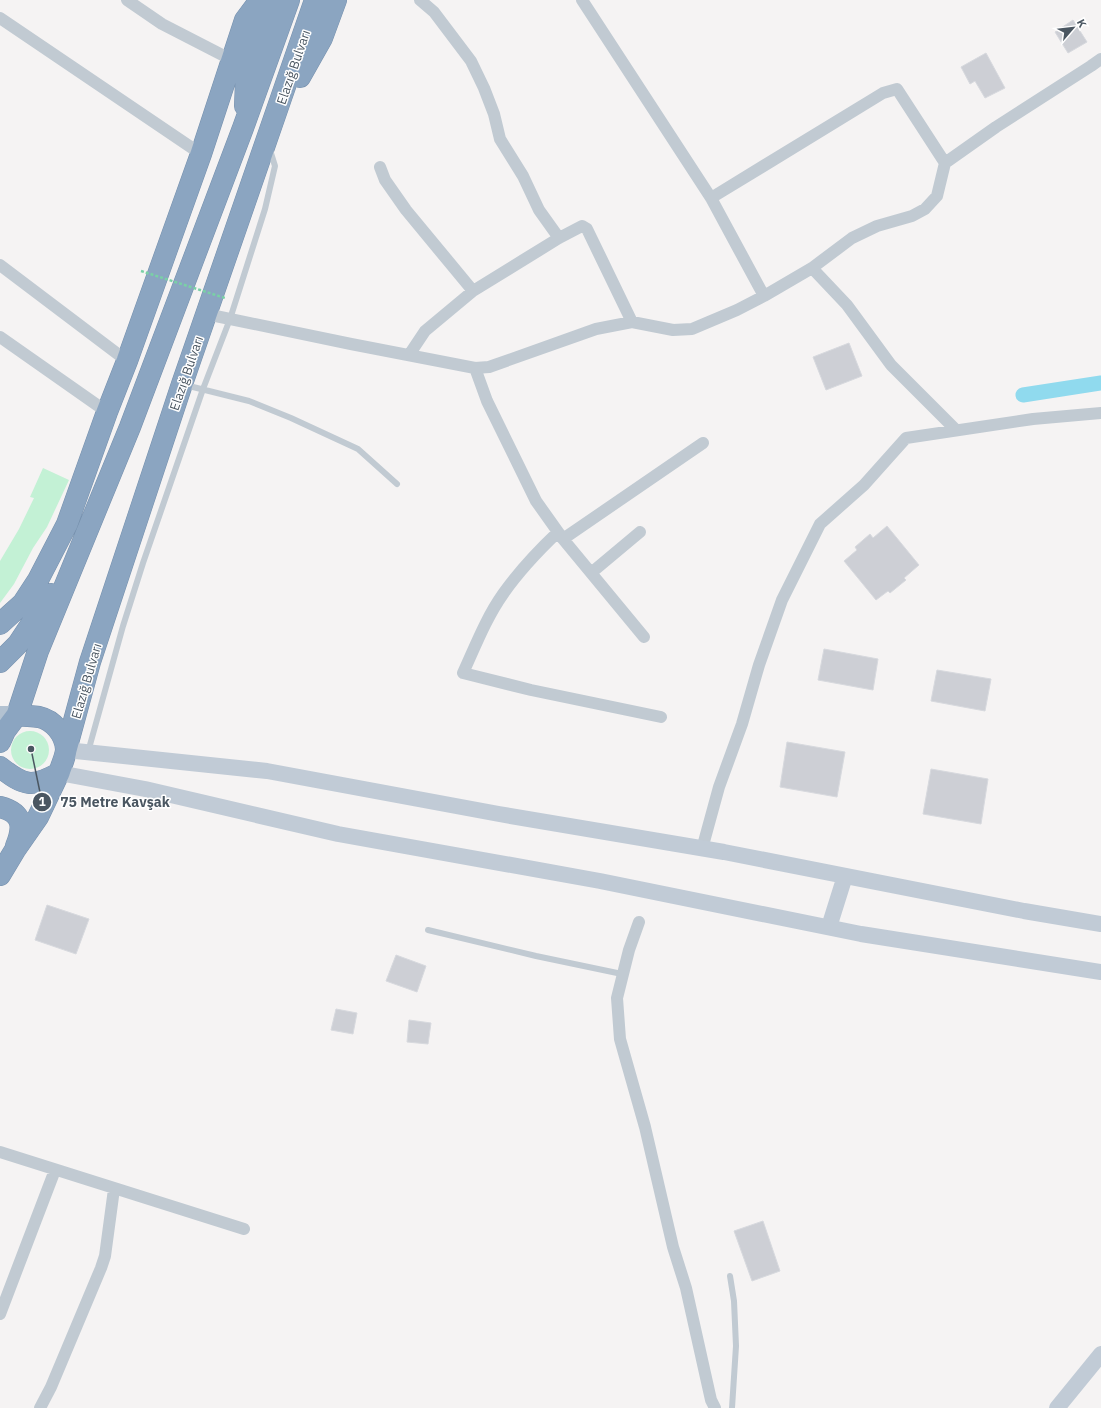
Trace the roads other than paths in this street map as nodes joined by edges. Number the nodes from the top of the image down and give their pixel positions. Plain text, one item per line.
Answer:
1 (126, 0) edge
2 (260, 0) edge
3 (268, 0) edge
4 (289, 0) edge
5 (315, 0) edge
6 (336, 0) edge
7 (420, 0) edge
8 (582, 0) edge
9 (0, 18) edge
10 (1101, 59) edge
11 (232, 60) junction
12 (243, 128) junction
13 (269, 133) junction
14 (202, 154) junction
15 (945, 163) junction
16 (380, 168) dead end
17 (711, 198) junction
18 (559, 238) junction
19 (0, 265) edge
20 (812, 268) junction
21 (473, 291) junction
22 (764, 296) junction
23 (206, 314) junction
24 (230, 319) junction
25 (632, 322) junction
26 (0, 337) edge
27 (409, 355) junction
28 (127, 360) junction
29 (475, 368) junction
30 (182, 384) junction
31 (203, 389) junction
32 (107, 412) junction
33 (1101, 413) edge
34 (956, 430) junction
35 (703, 443) dead end
36 (397, 484) dead end
37 (640, 532) dead end
38 (560, 535) junction
39 (80, 550) junction
40 (591, 573) junction
41 (0, 624) edge
42 (644, 637) dead end
43 (0, 662) edge
44 (9, 715) edge
45 (661, 718) dead end
46 (0, 742) edge
47 (66, 750) junction
48 (88, 752) junction
49 (0, 767) edge
50 (59, 773) junction
51 (0, 807) edge
52 (702, 849) junction
53 (14, 850) junction
54 (0, 875) edge
55 (845, 876) junction
56 (639, 922) dead end
57 (1101, 924) edge
58 (829, 927) junction
59 (428, 930) dead end
60 (1101, 972) edge
61 (622, 974) junction
62 (0, 1152) edge
63 (55, 1170) junction
64 (114, 1189) junction
65 (244, 1229) dead end
66 (730, 1276) dead end
67 (0, 1314) edge
68 (1101, 1354) edge
69 (40, 1408) edge
70 (715, 1408) edge
71 (732, 1408) edge
72 (1057, 1408) edge

1 - 11 street
2 - 11 highway
3 - 12 highway
4 - 12 highway, Elazığ Bulvarı
5 - 13 highway, Elazığ Bulvarı
6 - 13 highway
7 - 18 street
8 - 17 street
9 - 14 street
10 - 15 street
11 - 14 highway
12 - 39 highway, Elazığ Bulvarı
13 - 23 highway, Elazığ Bulvarı
13 - 24 lane
14 - 28 highway
15 - 17 street
15 - 20 street
16 - 21 street
17 - 22 street
18 - 21 street
18 - 25 street
19 - 28 street
20 - 22 street
20 - 34 street
21 - 27 street
22 - 25 street
23 - 24 street
23 - 30 highway, Elazığ Bulvarı
24 - 27 street
24 - 31 lane
25 - 29 street
26 - 32 street
27 - 29 street
28 - 32 highway
29 - 38 street
30 - 31 lane
30 - 47 highway, Elazığ Bulvarı
31 - 36 lane
31 - 48 lane
32 - 41 highway
33 - 34 street
34 - 52 street
35 - 38 street
37 - 40 street
38 - 40 street
38 - 45 street
39 - 43 highway
39 - 44 highway, Elazığ Bulvarı
40 - 42 street
44 - 46 highway
44 - 47 highway
47 - 48 main road
47 - 50 highway, Elazığ Bulvarı
48 - 52 main road
49 - 50 highway
50 - 53 highway
50 - 58 main road
51 - 53 highway
52 - 55 main road
53 - 54 highway
55 - 57 main road
55 - 58 main road
56 - 61 street
58 - 60 main road
59 - 61 lane
61 - 70 street
62 - 63 street
63 - 64 street
63 - 67 street
64 - 65 street
64 - 69 street
66 - 71 lane
68 - 72 main road

